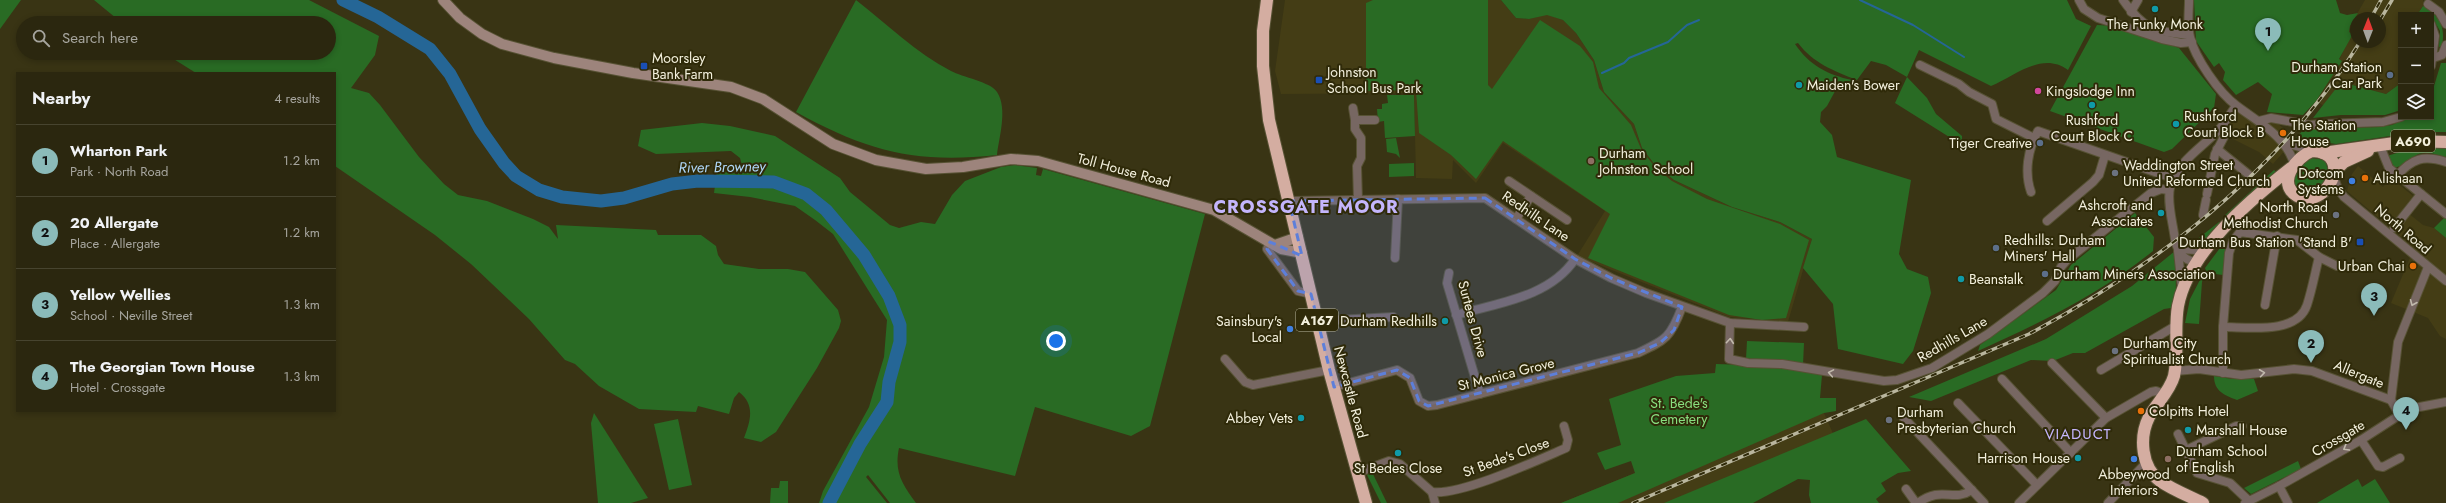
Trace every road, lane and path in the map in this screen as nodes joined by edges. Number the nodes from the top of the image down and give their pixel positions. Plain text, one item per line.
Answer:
1 (442, 0) edge
2 (1267, 0) edge
3 (2079, 0) edge
4 (2123, 0) edge
5 (2138, 0) edge
6 (2189, 0) edge
7 (2428, 4) dead end
8 (2132, 12) junction
9 (2446, 24) edge
10 (2434, 31) edge
11 (2190, 39) junction
12 (2446, 45) edge
13 (2434, 51) edge
14 (2434, 58) edge
15 (1920, 65) dead end
16 (2236, 106) junction
17 (1353, 108) dead end
18 (2398, 117) edge
19 (1355, 120) junction
20 (1375, 120) dead end
21 (2259, 121) junction
22 (2220, 129) junction
23 (2034, 138) junction
24 (2280, 140) junction
25 (2446, 142) edge
26 (2380, 146) junction
27 (2217, 149) junction
28 (2317, 152) junction
29 (2105, 155) junction
30 (2446, 162) edge
31 (2293, 166) junction
32 (2248, 174) dead end
33 (2334, 174) junction
34 (2397, 176) junction
35 (2172, 178) junction
36 (1509, 181) dead end
37 (2291, 188) junction
38 (2264, 189) junction
39 (2169, 190) junction
40 (2031, 192) dead end
41 (2323, 192) junction
42 (2421, 194) junction
43 (1531, 196) junction
44 (2344, 197) junction
45 (1398, 199) junction
46 (1358, 200) junction
47 (1290, 201) junction
48 (2203, 214) dead end
49 (2446, 214) edge
50 (1516, 218) junction
51 (1567, 220) dead end
52 (2048, 221) dead end
53 (2394, 228) dead end
54 (2277, 236) junction
55 (1298, 237) junction
56 (1272, 243) junction
57 (2208, 248) junction
58 (2178, 249) junction
59 (1302, 253) junction
60 (2319, 257) junction
61 (1395, 258) dead end
62 (1575, 259) junction
63 (2198, 263) junction
64 (2337, 266) dead end
65 (2428, 267) junction
66 (1450, 273) dead end
67 (2446, 281) edge
68 (2183, 292) junction
69 (1311, 294) junction
70 (2265, 305) dead end
71 (1682, 307) junction
72 (1456, 315) junction
73 (1393, 317) dead end
74 (1318, 321) junction
75 (1730, 323) junction
76 (2177, 325) junction
77 (1804, 327) dead end
78 (2223, 327) junction
79 (1225, 360) dead end
80 (2052, 363) dead end
81 (1329, 370) junction
82 (2101, 370) dead end
83 (2175, 371) junction
84 (2223, 373) junction
85 (2002, 380) dead end
86 (1334, 387) junction
87 (1480, 394) junction
88 (2164, 394) junction
89 (2391, 400) junction
90 (2446, 402) edge
91 (1958, 403) dead end
92 (1903, 416) dead end
93 (2400, 416) junction
94 (2106, 418) junction
95 (1564, 426) dead end
96 (2242, 426) dead end
97 (2178, 434) dead end
98 (2361, 440) junction
99 (2186, 450) junction
100 (2071, 453) junction
101 (2400, 458) dead end
102 (2147, 462) junction
103 (1357, 473) junction
104 (2037, 485) junction
105 (2279, 486) junction
106 (1906, 489) dead end
107 (1972, 490) junction
108 (1432, 492) junction
109 (2247, 502) edge
110 (1366, 503) edge
111 (1435, 503) edge
112 (1917, 503) edge
113 (1984, 503) edge
114 (2019, 503) edge
115 (2108, 503) edge
116 (2203, 503) edge
117 (2288, 503) edge

1 - 56 street, Toll House Road
2 - 47 highway, A167
3 - 11 street
4 - 8 street
5 - 8 street
6 - 11 street
7 - 9 street
8 - 11 street
10 - 13 street
11 - 16 street
12 - 14 street
15 - 23 street
16 - 21 street
16 - 22 street
17 - 19 street
18 - 21 street
19 - 20 street
19 - 46 street
21 - 24 street
22 - 27 street
22 - 35 street
23 - 29 street
23 - 40 street
24 - 28 street
24 - 31 street
25 - 26 highway, A690
26 - 28 highway, A690
26 - 33 highway, A690
26 - 34 street
27 - 32 street
27 - 48 street
28 - 31 highway, A690
28 - 33 highway
29 - 35 street
29 - 52 street
30 - 34 street
31 - 37 highway
31 - 38 highway, A690
33 - 41 highway, A690
33 - 44 street, North Road
34 - 42 street
35 - 39 street
36 - 43 street
37 - 38 highway
37 - 41 highway
38 - 57 highway, A690
39 - 58 street
39 -> 75 street, Redhills Lane
41 - 44 street, North Road
42 - 49 street
42 - 53 street
43 - 50 street
43 - 51 street
44 - 65 street, North Road
45 - 46 street, Redhills Lane
45 - 50 street, Redhills Lane
45 - 61 street
46 - 47 street, Redhills Lane
47 - 55 highway, Newcastle Road / A167
50 - 62 street, Redhills Lane
54 - 60 street
54 - 70 street
54 - 78 street
55 - 56 street
55 - 59 highway, Newcastle Road / A167
56 - 59 street, Toll House Road
56 - 69 street
57 - 58 street
57 - 63 highway, A690
58 - 63 street
58 - 68 street
59 - 69 highway, Newcastle Road / A167
60 - 64 street
60 - 78 street
62 - 71 street, Redhills Lane
62 - 72 street
63 - 68 highway, A690
65 - 67 street, North Road
65 -> 89 street
66 - 72 street, Surtees Drive
68 - 76 highway, A690
69 - 74 highway, Newcastle Road / A167
71 - 75 street, Redhills Lane
71 - 87 street, St Monica Grove
72 - 87 street, Surtees Drive
73 - 74 street
74 - 81 highway, Newcastle Road / A167
75 - 77 street, Redhills Lane
76 - 82 street
76 - 83 highway, A690
78 - 84 street
79 - 81 street
80 - 94 street
81 - 86 highway, Newcastle Road / A167
83 - 84 street, Allergate
83 - 88 highway, A690
84 -> 89 street, Allergate
85 - 100 street
86 - 87 street, St Monica Grove
86 - 103 highway, Newcastle Road / A167
88 - 94 street
88 - 102 highway, A690
89 - 93 street
90 - 93 street, Crossgate
91 - 104 street
92 - 107 street
93 - 98 street, Crossgate
94 - 100 street
95 - 108 street, St Bede's Close
96 - 99 street
97 - 99 street
98 - 101 street
98 -> 105 street, Crossgate
99 - 109 street
100 - 104 street
102 - 115 street
102 - 116 highway, A690
103 - 108 street
103 - 110 highway, A167
104 - 114 street
105 - 109 street, Crossgate
105 - 117 street
106 - 112 street
107 - 112 street
107 - 113 street
108 - 111 street

